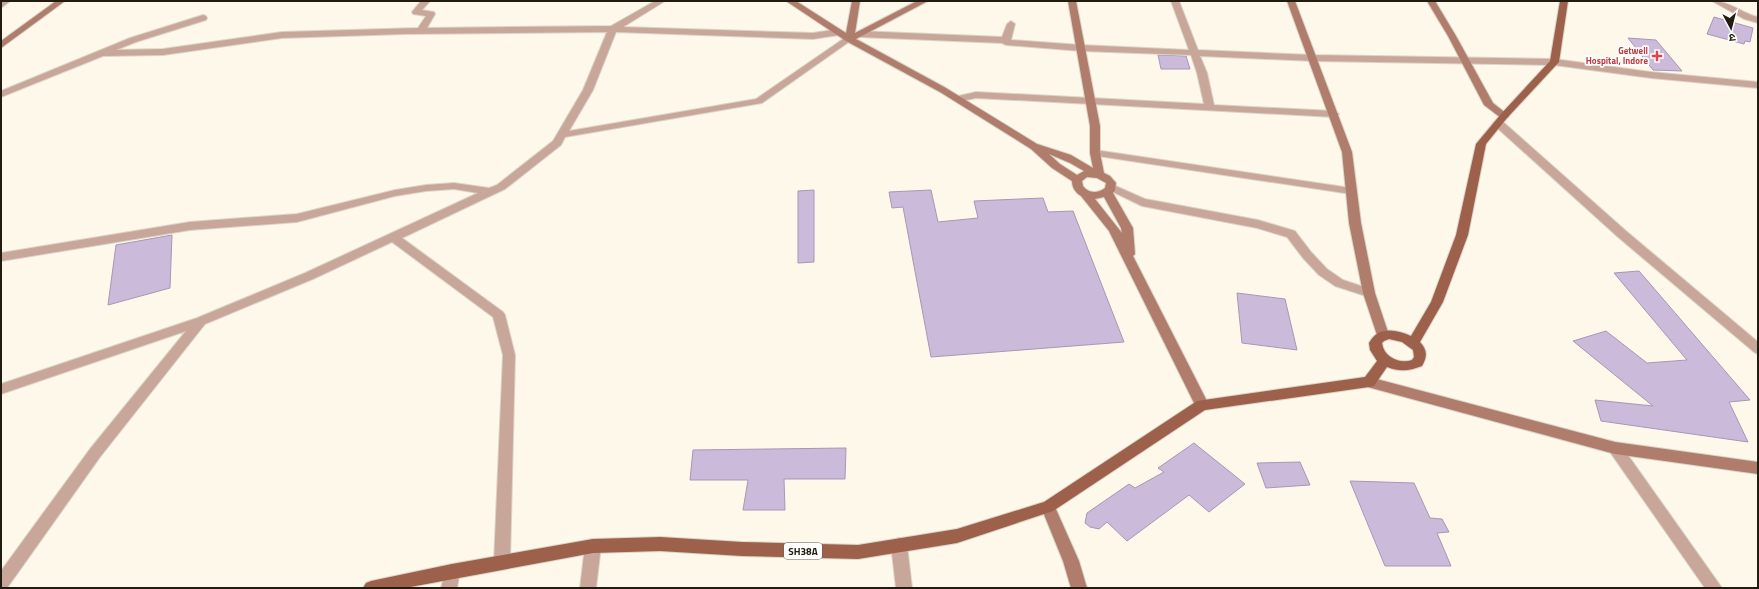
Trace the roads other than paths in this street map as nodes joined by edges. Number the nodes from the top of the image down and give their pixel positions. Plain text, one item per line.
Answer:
1 (6, 1) edge
2 (61, 1) edge
3 (426, 1) edge
4 (661, 1) edge
5 (790, 1) edge
6 (856, 1) edge
7 (924, 1) edge
8 (1072, 1) edge
9 (1175, 1) edge
10 (1291, 1) edge
11 (1431, 1) edge
12 (1564, 1) edge
13 (1716, 1) edge
14 (1, 5) edge
15 (203, 18) dead end
16 (1758, 20) edge
17 (1011, 24) dead end
18 (613, 29) junction
19 (421, 31) junction
20 (838, 32) junction
21 (859, 34) junction
22 (849, 39) junction
23 (1006, 42) dead end
24 (1, 45) edge
25 (1081, 48) junction
26 (1194, 52) junction
27 (100, 53) junction
28 (1313, 58) junction
29 (1466, 60) junction
30 (1554, 62) junction
31 (1758, 85) edge
32 (1, 94) edge
33 (957, 99) junction
34 (1090, 100) junction
35 (1209, 106) junction
36 (1334, 114) junction
37 (1501, 119) junction
38 (562, 135) junction
39 (1035, 147) junction
40 (1095, 154) junction
41 (1096, 174) junction
42 (1077, 180) junction
43 (1109, 190) junction
44 (1351, 191) junction
45 (491, 192) junction
46 (1085, 193) junction
47 (393, 237) junction
48 (1, 258) edge
49 (1129, 260) junction
50 (1369, 293) junction
51 (200, 321) junction
52 (1383, 335) junction
53 (1413, 343) junction
54 (1758, 349) edge
55 (1384, 360) junction
56 (1369, 382) junction
57 (1, 389) edge
58 (1202, 405) junction
59 (1615, 448) junction
60 (1758, 468) edge
61 (1048, 507) junction
62 (899, 545) junction
63 (593, 546) junction
64 (502, 562) junction
65 (452, 571) junction
66 (1, 584) edge
67 (371, 588) edge
68 (449, 588) edge
69 (588, 588) edge
70 (904, 588) edge
71 (1080, 588) edge
72 (1714, 588) edge

1 - 14 street
2 - 24 street
3 - 19 street
4 - 18 street
5 - 20 street
6 - 22 street
7 - 21 street
8 - 25 street
9 - 26 street
10 - 28 street
11 - 29 street
12 - 30 main road
13 - 16 street
15 - 27 street
17 - 21 street
18 - 19 street
18 - 20 street
18 - 38 street
19 - 27 street
20 - 22 street
21 - 22 street
22 - 33 street
22 - 38 street
23 - 25 street
25 - 26 street
25 - 34 street
26 - 28 street
26 - 35 street
27 - 32 street
28 - 29 street
28 - 36 street
29 - 30 street
29 - 37 street
30 - 31 street
30 - 37 main road
33 - 34 street
33 - 39 street
34 - 35 street
34 - 40 street
35 - 36 street
36 - 44 street
37 - 53 main road
37 - 54 street
38 - 45 street
39 - 41 street
39 - 42 street
40 - 41 street
40 - 44 street
41 - 42 street
41 - 43 street
42 - 46 street
43 - 46 street
43 - 49 street
43 - 50 street
44 - 50 street
45 - 47 street
45 - 48 street
46 - 49 street
47 - 51 street
47 - 64 street
49 - 58 street
50 - 52 street
51 - 57 street
51 - 66 street
52 - 53 main road
52 - 55 main road
53 - 55 main road
55 - 56 main road
56 - 58 main road
56 - 59 street
58 - 61 main road, SH38A
59 - 60 street
59 - 72 street
61 - 62 main road, SH38A
61 - 71 street
62 - 63 main road, SH38A
62 - 70 street
63 - 64 main road, SH38A
63 - 69 street
64 - 65 main road, SH38A
65 - 67 main road, SH38A
65 - 68 street

